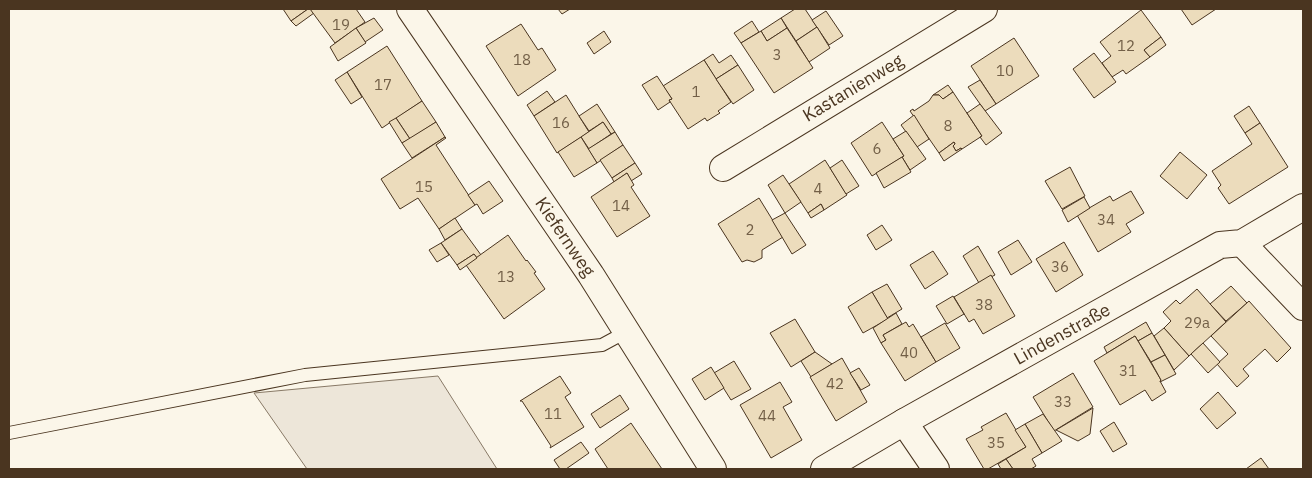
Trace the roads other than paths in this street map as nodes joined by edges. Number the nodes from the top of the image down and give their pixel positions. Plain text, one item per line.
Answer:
1 (410, 9) edge
2 (984, 9) edge
3 (723, 168) dead end
4 (1303, 207) edge
5 (1242, 243) junction
6 (1303, 307) edge
7 (626, 332) junction
8 (904, 422) junction
9 (9, 433) edge
10 (713, 469) edge
11 (824, 469) edge
12 (936, 469) edge

1 - 7 street, Kiefernweg
2 - 3 street, Kastanienweg
4 - 5 street, Lindenstraße
5 - 6 street
5 - 8 street, Lindenstraße
7 - 9 lane
7 - 10 street, Kiefernweg
8 - 11 street, Lindenstraße
8 - 12 street

